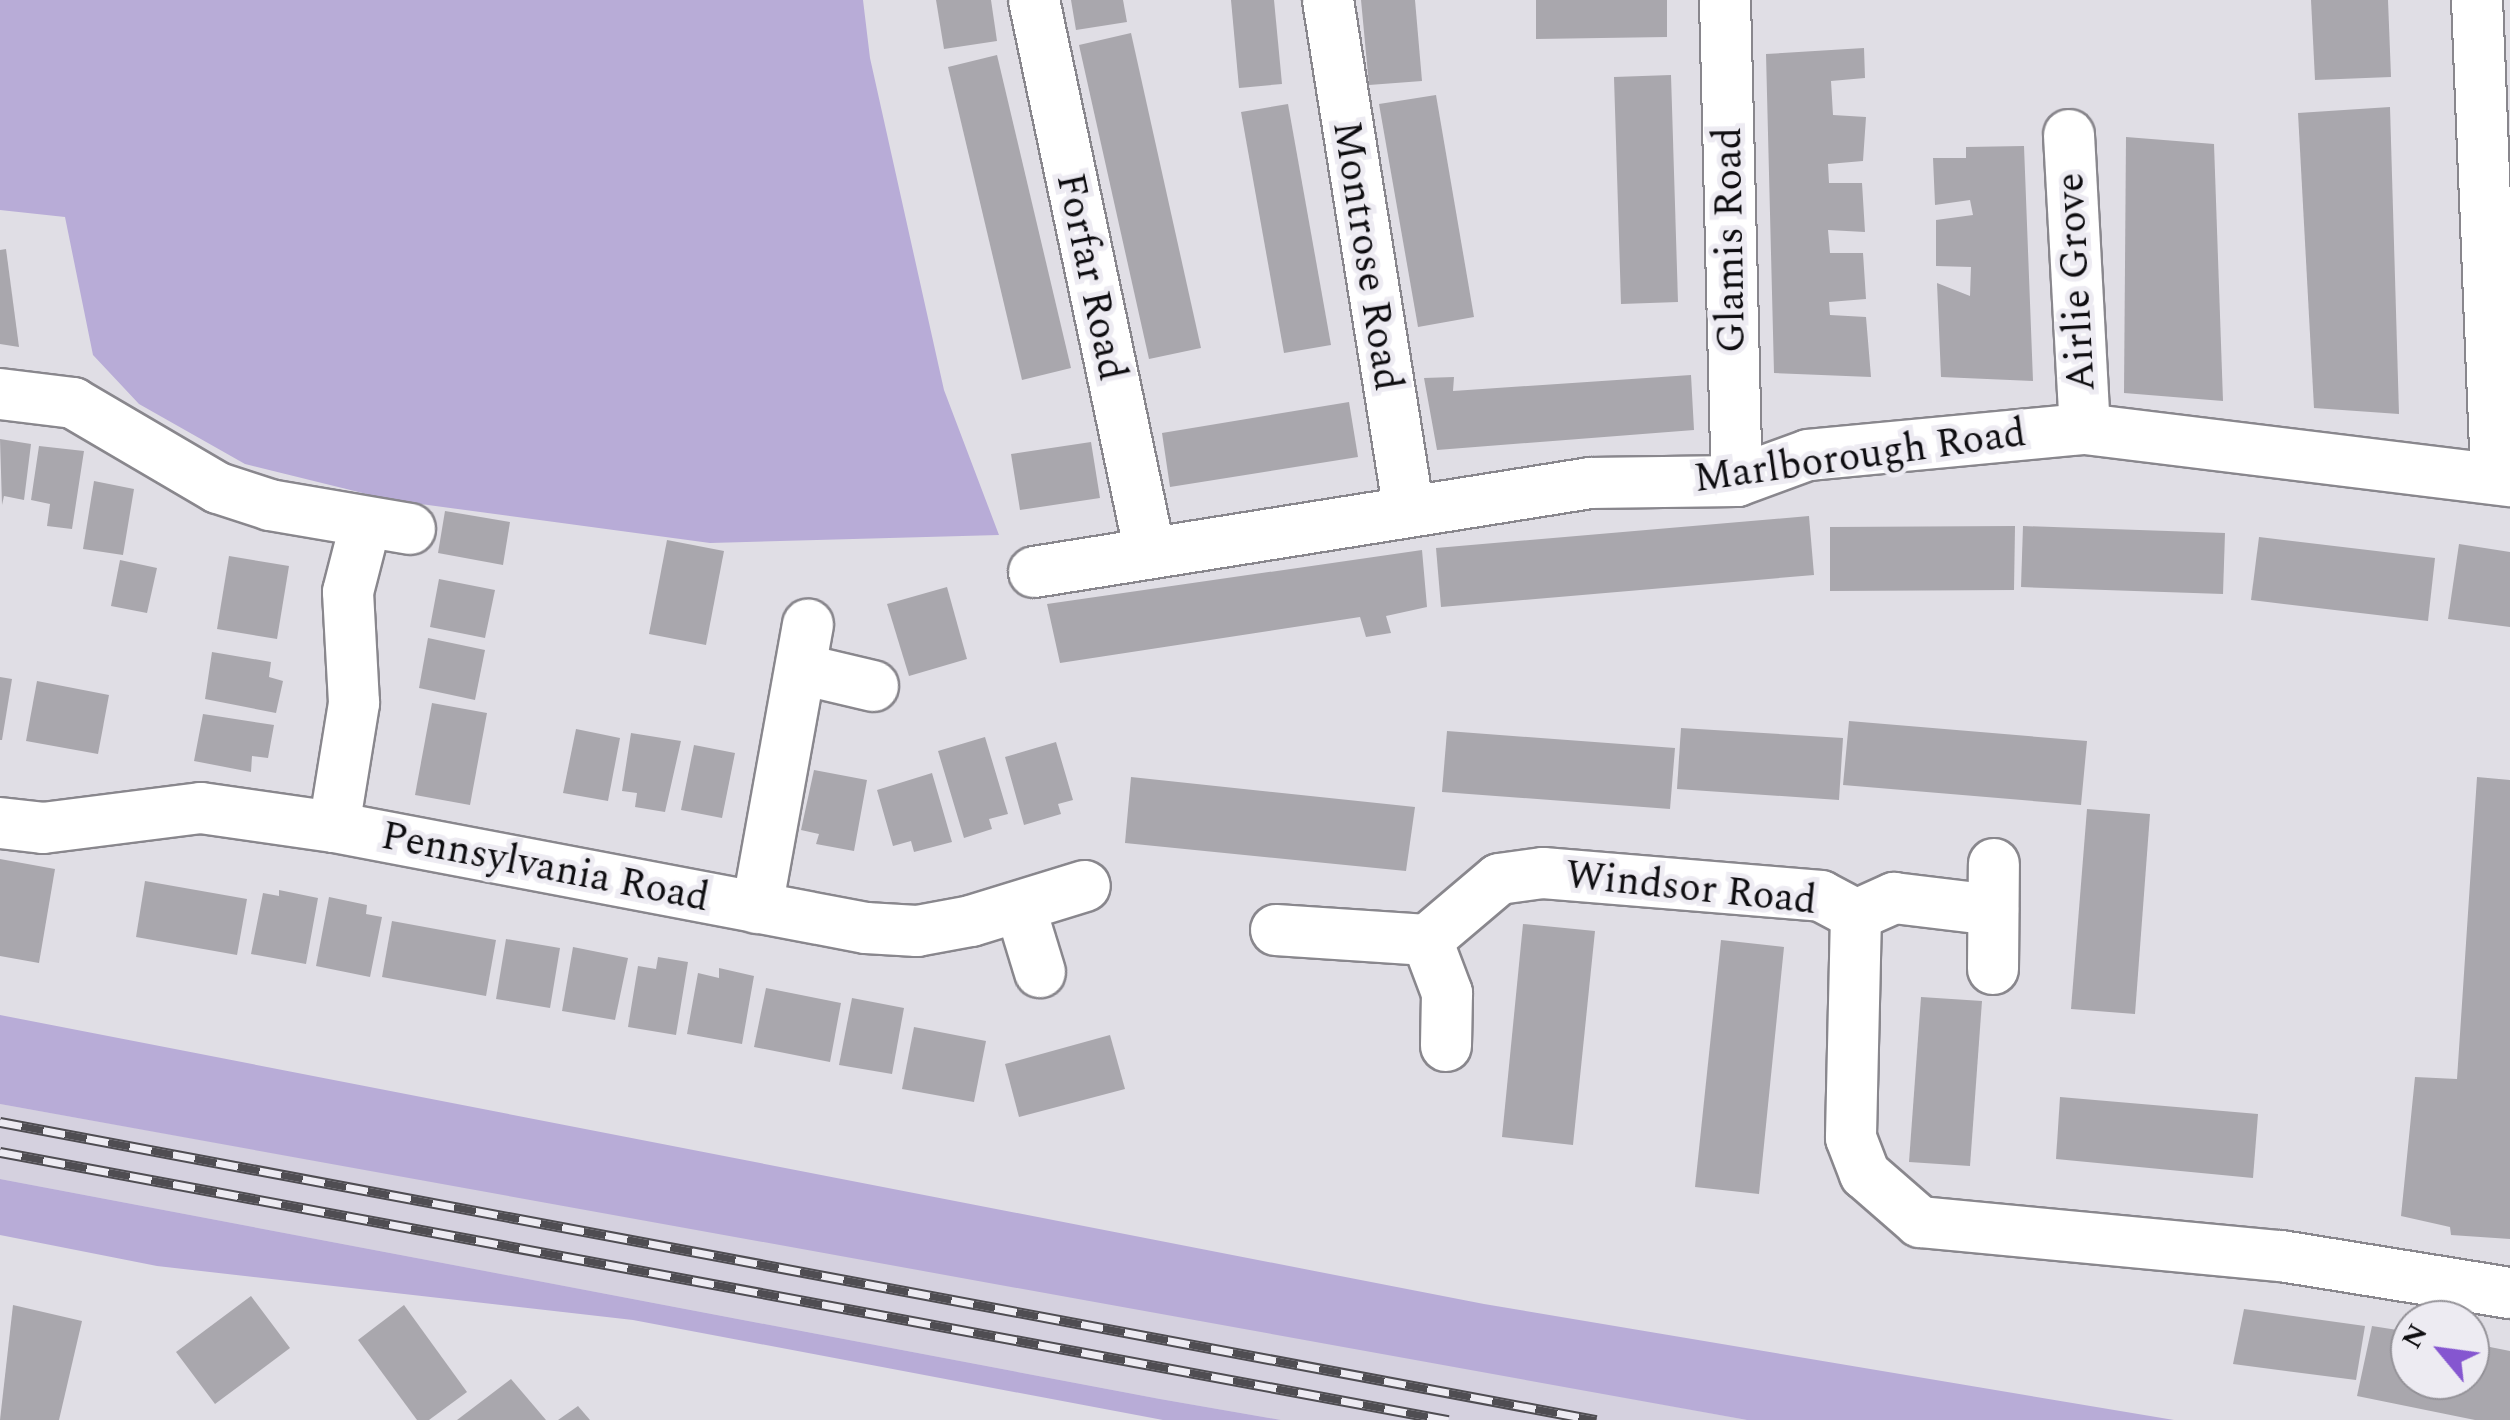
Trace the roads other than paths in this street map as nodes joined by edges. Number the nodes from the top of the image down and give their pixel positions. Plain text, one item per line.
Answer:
1 (1034, 0) edge
2 (1328, 0) edge
3 (1724, 0) edge
4 (2477, 0) edge
5 (2069, 135) dead end
6 (0, 394) edge
7 (2084, 429) junction
8 (2503, 480) edge
9 (1736, 481) junction
10 (1409, 512) junction
11 (1150, 553) junction
12 (1034, 572) dead end
13 (873, 686) dead end
14 (0, 823) edge
15 (334, 827) junction
16 (1085, 886) dead end
17 (757, 908) junction
18 (1022, 910) junction
19 (1856, 914) junction
20 (1276, 930) dead end
21 (1427, 940) junction
22 (1993, 969) dead end
23 (1040, 972) dead end
24 (1446, 1046) dead end
25 (2510, 1294) edge

1 - 11 street, Forfar Road
2 - 10 street, Montrose Road
3 - 9 street, Glamis Road
4 - 8 street
5 - 7 street, Airlie Grove
6 - 15 street, Pennsylvania Road
7 - 8 street, Marlborough Road
7 - 9 street, Marlborough Road
9 - 10 street, Marlborough Road
10 - 11 street, Marlborough Road
11 - 12 street, Marlborough Road
13 - 17 street, Pennsylvania Road
14 - 15 street, Pennsylvania Road
15 - 17 street, Pennsylvania Road
16 - 18 street, Pennsylvania Road
17 - 18 street, Pennsylvania Road
18 - 23 street
19 - 21 street, Windsor Road
19 - 22 street
19 - 25 street, Windsor Road
20 - 21 street
21 - 24 street

